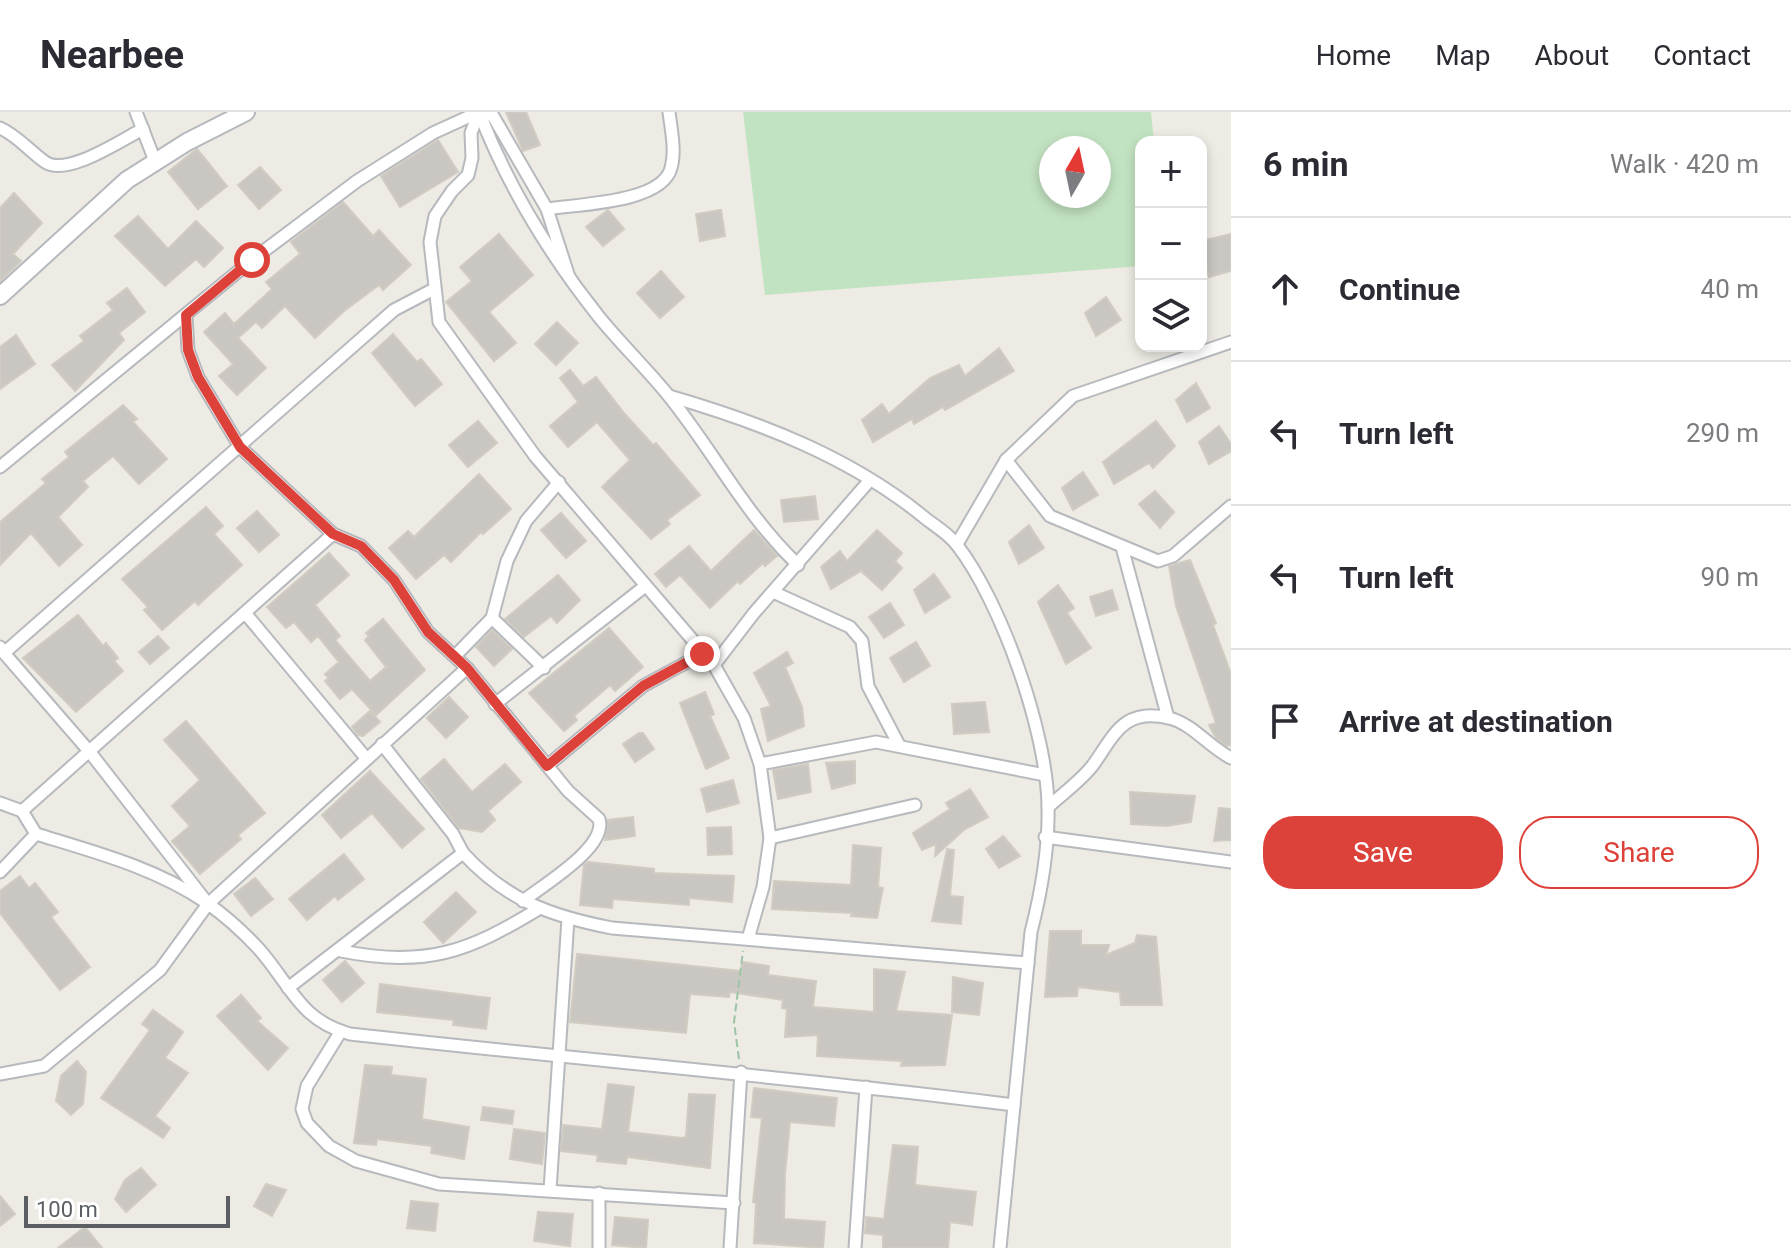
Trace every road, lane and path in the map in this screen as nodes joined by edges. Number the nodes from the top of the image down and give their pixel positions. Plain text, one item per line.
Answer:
1 (136, 112) edge
2 (246, 112) edge
3 (479, 112) edge
4 (669, 112) edge
5 (0, 128) edge
6 (143, 129) junction
7 (155, 161) junction
8 (547, 209) junction
9 (568, 274) junction
10 (434, 289) junction
11 (0, 296) edge
12 (186, 315) junction
13 (1231, 342) edge
14 (669, 396) junction
15 (240, 447) junction
16 (1006, 460) junction
17 (0, 467) edge
18 (870, 480) junction
19 (559, 482) junction
20 (1229, 508) edge
21 (1231, 524) edge
22 (333, 534) junction
23 (957, 544) junction
24 (1122, 547) junction
25 (798, 565) junction
26 (644, 587) junction
27 (773, 592) junction
28 (246, 614) junction
29 (492, 618) junction
30 (2, 650) edge
31 (702, 654) junction
32 (455, 656) junction
33 (714, 665) junction
34 (467, 668) junction
35 (544, 668) junction
36 (495, 704) junction
37 (1168, 718) junction
38 (382, 744) junction
39 (899, 745) junction
40 (89, 751) junction
41 (366, 758) junction
42 (1231, 758) edge
43 (760, 764) junction
44 (547, 766) junction
45 (1045, 775) junction
46 (0, 803) edge
47 (915, 805) dead end
48 (1048, 807) junction
49 (22, 811) junction
50 (36, 834) junction
51 (1045, 837) junction
52 (770, 838) junction
53 (463, 853) junction
54 (1231, 862) edge
55 (0, 872) edge
56 (523, 901) junction
57 (208, 904) junction
58 (540, 908) junction
59 (568, 919) junction
60 (748, 939) junction
61 (341, 951) junction
62 (1028, 963) junction
63 (288, 988) junction
64 (341, 1031) junction
65 (557, 1057) junction
66 (741, 1072) junction
67 (0, 1074) edge
68 (866, 1087) junction
69 (1014, 1105) junction
70 (550, 1190) junction
71 (599, 1193) junction
72 (734, 1203) junction
73 (599, 1248) edge
74 (730, 1248) edge
75 (855, 1248) edge
76 (1000, 1248) edge

1 - 6 street
2 - 7 street
3 - 8 street
3 - 9 street
3 - 10 street
3 - 12 street
4 - 8 street
5 - 6 street
6 - 7 street
7 - 11 street
8 - 9 street
9 - 14 street
10 - 15 street
10 - 19 street
12 - 15 street
12 - 17 street
13 - 16 street
14 - 18 street
14 - 25 street
15 - 22 street
15 - 30 street
16 - 23 street
16 - 24 street
18 - 23 street
18 - 25 street
19 - 26 street
19 - 29 street
20 - 21 street
20 - 24 street
22 - 28 street
22 - 32 street
23 - 45 street
24 - 37 street
25 - 27 street
26 - 31 street
26 - 35 street
27 - 33 street
27 - 39 street
28 - 40 street
28 - 41 street
29 - 32 street
29 - 35 street
30 - 40 street
31 - 33 street
31 - 44 street
32 - 34 street
33 - 43 street
34 - 36 street
34 - 38 street
35 - 36 street
36 - 44 street
37 - 42 street
37 - 48 street
38 - 41 street
38 - 53 street
39 - 43 street
39 - 45 street
40 - 49 street
40 - 57 street
41 - 57 street
43 - 52 street
44 - 56 street
45 - 48 street
46 - 49 street
47 - 52 street
48 - 51 street
49 - 50 street
50 - 55 street
50 - 57 street
51 - 54 street
51 - 62 street
52 - 60 street
53 - 56 street
53 - 61 street
56 - 58 street
57 - 63 street
57 - 67 street
58 - 59 street
58 - 61 street
59 - 60 street
59 - 65 street
60 - 62 street
60 - 66 path
61 - 63 street
62 - 69 street
63 - 64 street
64 - 65 street
64 - 70 street
65 - 66 street
65 - 70 street
66 - 68 street
66 - 72 street
68 - 69 street
68 - 75 street
69 - 76 street
70 - 71 street
71 - 72 street
71 - 73 street
72 - 74 street

